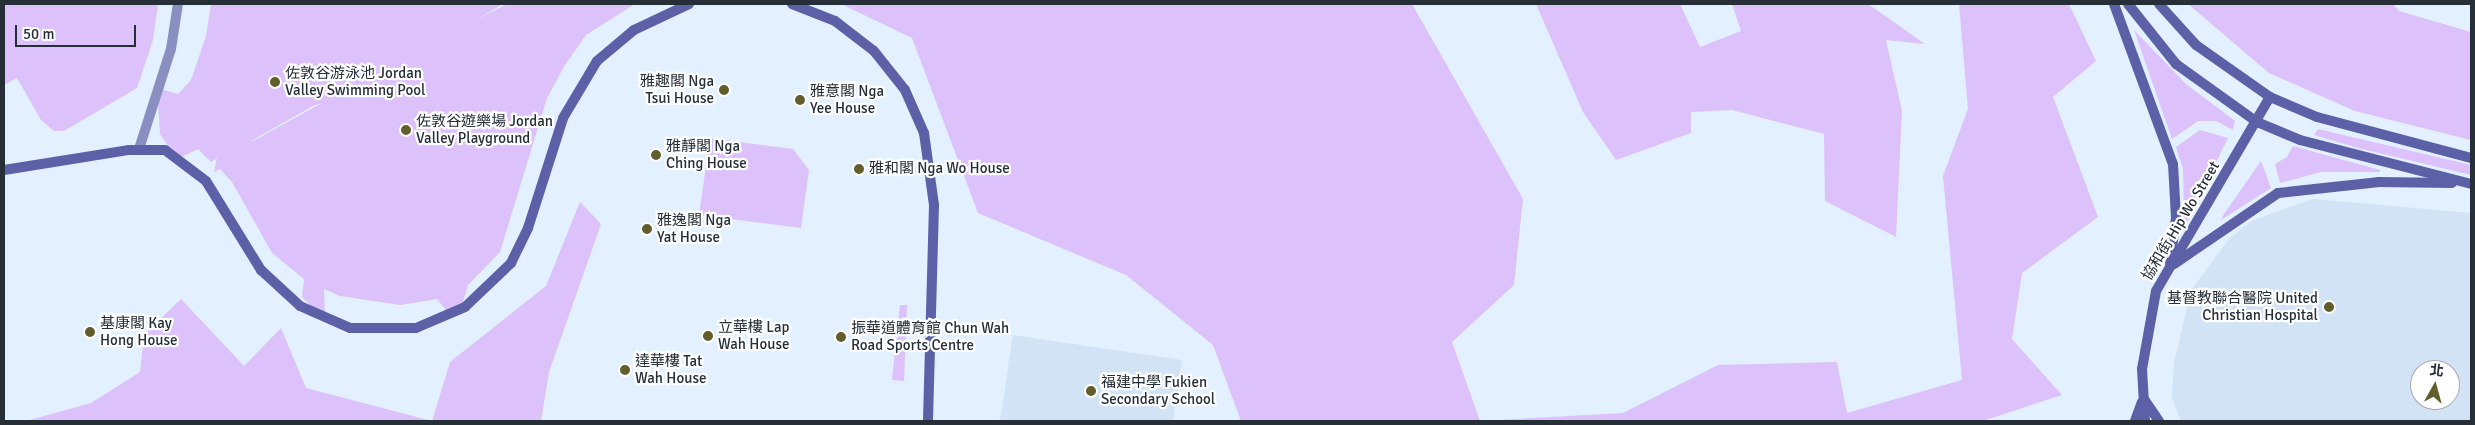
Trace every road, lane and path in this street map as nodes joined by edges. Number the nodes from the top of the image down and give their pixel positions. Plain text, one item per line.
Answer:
1 (178, 4) edge
2 (689, 4) edge
3 (792, 4) edge
4 (2114, 4) edge
5 (2128, 4) edge
6 (2159, 4) edge
7 (2270, 97) junction
8 (2257, 122) junction
9 (139, 149) junction
10 (2471, 158) edge
11 (4, 170) edge
12 (2470, 184) edge
13 (2169, 267) junction
14 (2144, 398) junction
15 (928, 421) edge
16 (2136, 421) edge
17 (2145, 421) edge
18 (2159, 421) edge

1 - 9 street
2 - 9 main road
3 - 15 main road
4 - 13 main road
5 - 8 main road
6 - 7 main road
7 - 8 main road, 協和街 Hip Wo Street
7 - 10 main road
8 - 12 main road
8 - 13 main road, 協和街 Hip Wo Street
9 - 11 main road
12 - 13 main road
13 - 14 main road, 協和街 Hip Wo Street
14 - 16 main road
14 - 17 main road, 協和街 Hip Wo Street
14 - 18 main road

